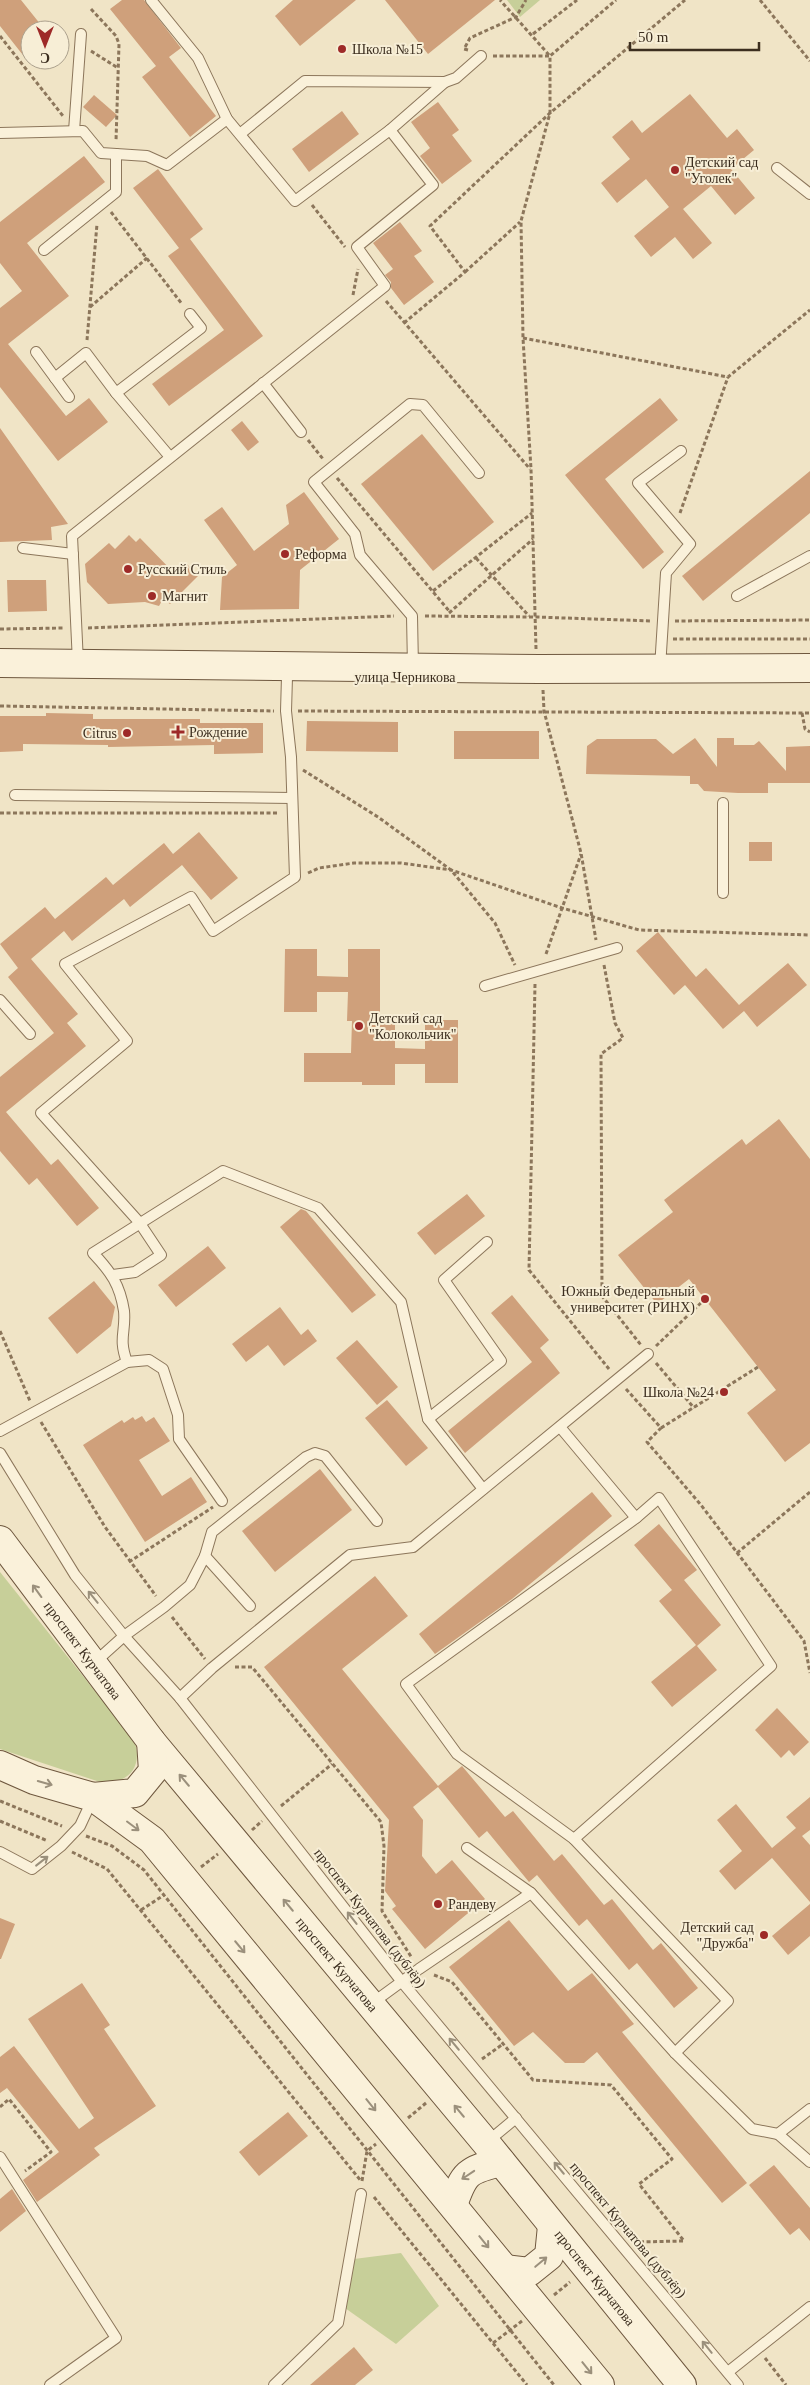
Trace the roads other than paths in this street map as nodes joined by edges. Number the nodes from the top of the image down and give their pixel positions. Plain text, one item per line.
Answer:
1 (151, 0) edge
2 (80, 39) road end
3 (481, 56) road end
4 (445, 82) junction
5 (227, 119) junction
6 (390, 130) junction
7 (74, 131) junction
8 (0, 133) edge
9 (240, 134) junction
10 (116, 154) junction
11 (777, 168) dead end
12 (810, 194) edge
13 (44, 250) dead end
14 (190, 314) road end
15 (36, 352) dead end
16 (55, 378) junction
17 (263, 383) junction
18 (116, 393) junction
19 (69, 397) dead end
20 (301, 432) road end
21 (680, 451) dead end
22 (170, 457) junction
23 (479, 473) dead end
24 (23, 548) dead end
25 (73, 554) junction
26 (810, 556) edge
27 (737, 596) dead end
28 (0, 663) edge
29 (78, 663) junction
30 (413, 668) junction
31 (660, 668) junction
32 (810, 668) edge
33 (0, 674) edge
34 (540, 674) junction
35 (287, 676) junction
36 (810, 678) edge
37 (15, 795) dead end
38 (292, 798) junction
39 (723, 803) dead end
40 (723, 892) dead end
41 (617, 948) dead end
42 (485, 986) dead end
43 (0, 1000) edge
44 (30, 1034) dead end
45 (139, 1222) junction
46 (487, 1242) dead end
47 (113, 1275) junction
48 (648, 1354) road end
49 (127, 1362) junction
50 (428, 1419) junction
51 (560, 1427) junction
52 (0, 1431) edge
53 (0, 1453) edge
54 (483, 1489) junction
55 (222, 1502) road end
56 (636, 1518) junction
57 (377, 1521) dead end
58 (0, 1540) edge
59 (205, 1556) junction
60 (250, 1606) dead end
61 (124, 1636) junction
62 (94, 1663) junction
63 (180, 1698) junction
64 (151, 1741) junction
65 (0, 1765) edge
66 (94, 1797) junction
67 (574, 1839) junction
68 (467, 1848) dead end
69 (0, 1852) edge
70 (531, 1893) junction
71 (402, 1982) junction
72 (371, 2004) junction
73 (675, 2053) junction
74 (810, 2108) edge
75 (516, 2118) junction
76 (778, 2134) junction
77 (493, 2153) junction
78 (0, 2157) edge
79 (810, 2162) edge
80 (361, 2194) dead end
81 (453, 2205) junction
82 (552, 2226) junction
83 (505, 2269) junction
84 (810, 2307) edge
85 (728, 2372) junction
86 (50, 2385) edge
87 (274, 2385) edge
88 (600, 2385) edge
89 (682, 2385) edge
90 (738, 2385) edge

1 - 5 lane
2 - 7 lane
3 - 4 lane
4 - 6 lane
4 - 9 lane
5 - 9 lane
5 - 10 lane
6 - 9 lane
6 - 17 lane
7 - 8 lane
7 - 10 lane
10 - 13 lane
11 - 12 lane
14 - 18 lane
15 - 16 lane
16 - 18 lane
16 - 19 lane
17 - 20 lane
17 - 22 lane
18 - 22 lane
21 - 31 lane
22 - 25 lane
23 - 30 lane
24 - 25 lane
25 - 29 lane
26 - 27 lane
28 - 29 street
29 - 30 street, улица Черникова
30 - 34 street, улица Черникова
31 - 32 street, улица Черникова
31 - 34 street, улица Черникова
33 - 35 street, улица Черникова
34 - 35 street, улица Черникова
34 - 36 street, улица Черникова
35 - 38 lane
37 - 38 lane
38 - 45 lane
39 - 40 lane
41 - 42 lane
43 - 44 lane
45 - 47 lane
45 - 47 lane
45 - 50 lane
46 - 50 lane
47 - 49 lane
48 - 51 lane
49 - 52 lane
49 - 55 lane
50 - 54 lane
51 - 54 lane
51 - 56 lane
61 -> 53 lane, проспект Курчатова (дублёр)
54 - 63 lane
56 - 67 lane
56 - 67 lane
57 - 59 lane
62 -> 58 street, проспект Курчатова
59 - 60 lane
59 - 61 lane
61 - 62 lane
61 - 63 lane, проспект Курчатова (дублёр)
62 - 64 street, проспект Курчатова
71 -> 63 lane, проспект Курчатова (дублёр)
64 - 66 street
72 -> 64 street, проспект Курчатова
65 -> 66 street
69 -> 66 lane
66 -> 81 street
67 - 73 lane
68 - 70 lane
70 - 71 lane
70 - 73 lane
71 - 72 lane
75 -> 71 lane, проспект Курчатова (дублёр)
77 -> 72 street, проспект Курчатова
73 - 76 lane
74 - 76 lane
75 - 77 lane
85 -> 75 lane, проспект Курчатова (дублёр)
76 - 79 lane
77 -> 81 street
77 - 82 street, проспект Курчатова
78 - 86 lane
80 - 87 lane
81 -> 83 street
83 -> 82 street
82 - 89 street, проспект Курчатова
83 -> 88 street
84 - 85 lane
85 - 90 lane, проспект Курчатова (дублёр)

